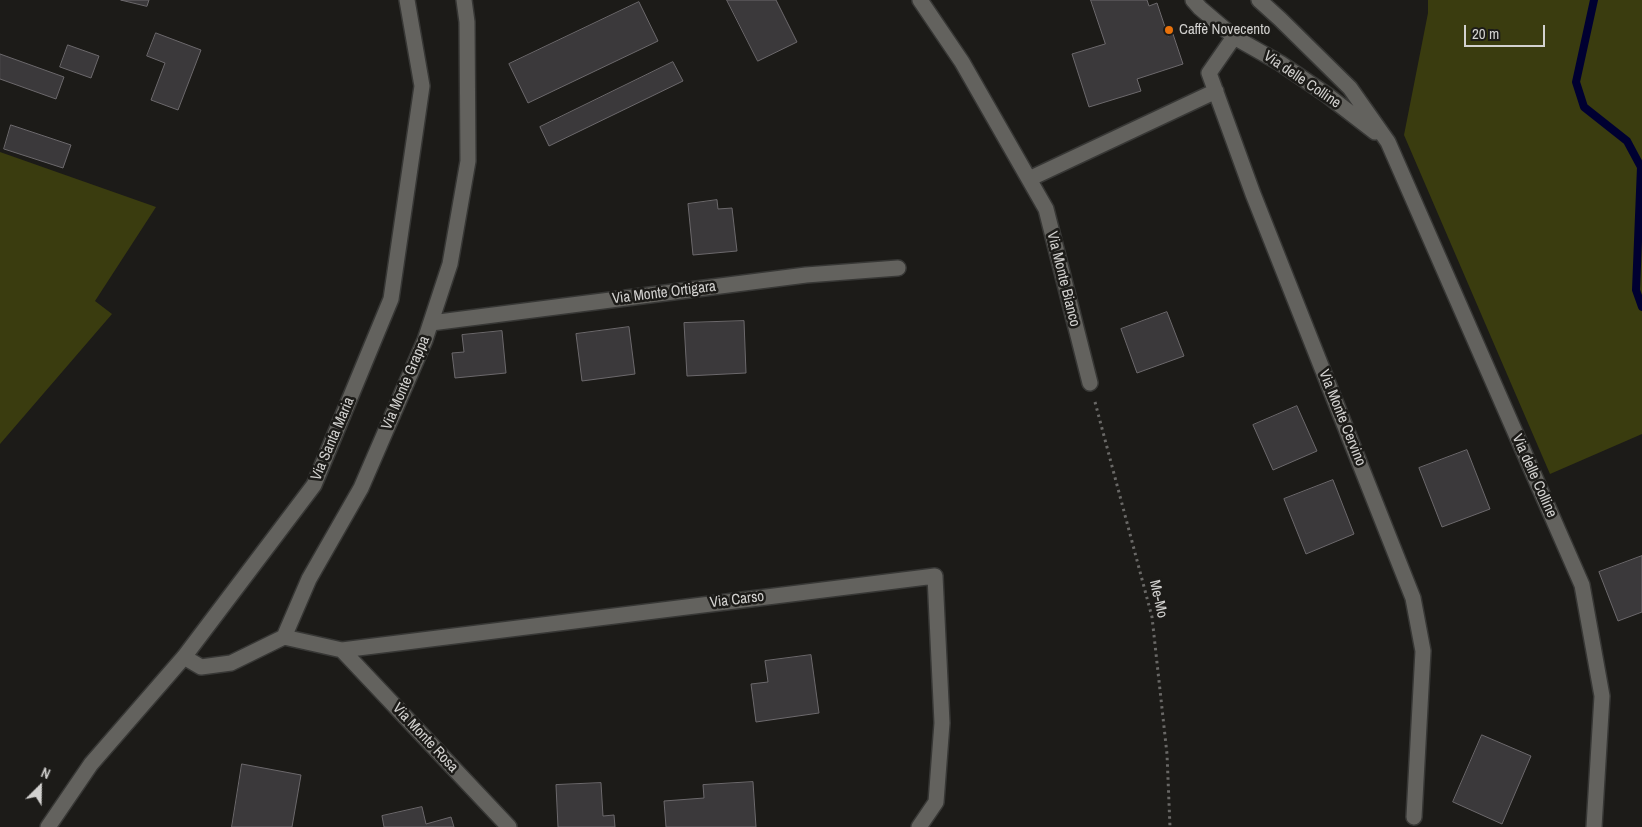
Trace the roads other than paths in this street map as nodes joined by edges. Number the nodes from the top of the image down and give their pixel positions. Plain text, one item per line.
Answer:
1 (406, 0) edge
2 (464, 0) edge
3 (920, 0) edge
4 (1193, 0) edge
5 (1259, 0) edge
6 (1234, 37) junction
7 (1216, 91) junction
8 (1388, 142) junction
9 (1029, 179) junction
10 (898, 268) dead end
11 (431, 323) junction
12 (1090, 382) road end
13 (284, 637) junction
14 (342, 650) junction
15 (184, 657) junction
16 (1414, 817) dead end
17 (48, 827) edge
18 (509, 827) edge
19 (918, 827) edge
20 (1594, 827) edge

1 - 15 street, Via Santa Maria
2 - 11 street, Via Monte Grappa
3 - 9 street, Via Monte Bianco
4 - 6 street, Via delle Colline
5 - 8 street, Via delle Colline
6 - 7 street, Via Monte Cervino
6 - 8 street, Via delle Colline
7 - 9 street
7 - 16 street, Via Monte Cervino
8 - 20 street, Via delle Colline
9 - 12 street, Via Monte Bianco
10 - 11 street, Via Monte Ortigara
11 - 13 street, Via Monte Grappa
13 - 14 street, Via Carso
13 - 15 street
14 - 18 street, Via Monte Rosa
14 - 19 street, Via Carso
15 - 17 street, Via Santa Maria

